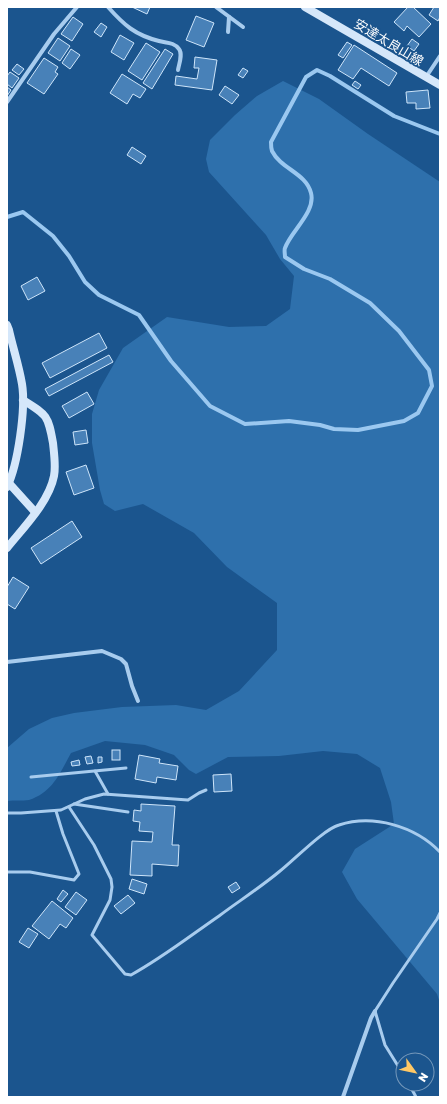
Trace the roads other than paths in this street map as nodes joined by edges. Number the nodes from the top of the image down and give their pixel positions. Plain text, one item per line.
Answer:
1 (77, 7) edge
2 (108, 7) edge
3 (216, 7) edge
4 (305, 7) edge
5 (229, 17) junction
6 (243, 27) dead end
7 (228, 32) dead end
8 (440, 56) edge
9 (178, 70) dead end
10 (425, 77) junction
11 (440, 85) edge
12 (7, 102) edge
13 (7, 325) edge
14 (24, 400) junction
15 (7, 481) edge
16 (7, 487) edge
17 (35, 512) junction
18 (7, 548) edge
19 (7, 662) edge
20 (138, 701) dead end
21 (126, 768) dead end
22 (95, 771) junction
23 (31, 777) dead end
24 (206, 790) dead end
25 (108, 794) junction
26 (74, 804) junction
27 (69, 806) junction
28 (56, 811) junction
29 (128, 812) dead end
30 (7, 813) edge
31 (440, 852) edge
32 (7, 872) edge
33 (440, 913) edge
34 (375, 1011) junction
35 (395, 1060) edge
36 (344, 1097) edge

1 - 12 street
2 - 9 street
3 - 5 street
4 - 10 street, 安達太良山線
5 - 6 street
5 - 7 street
8 - 10 street
10 - 11 street, 安達太良山線
13 - 14 street
14 - 16 street
14 - 17 street
15 - 17 street, bridge
17 - 18 street
19 - 20 street
21 - 22 lane
22 - 23 lane
22 - 25 lane
24 - 25 lane
25 - 26 lane
26 - 27 lane
26 - 29 lane
27 - 28 lane
27 - 31 lane
28 - 30 lane
28 - 32 lane
33 - 34 lane
34 - 35 lane
34 - 36 street

